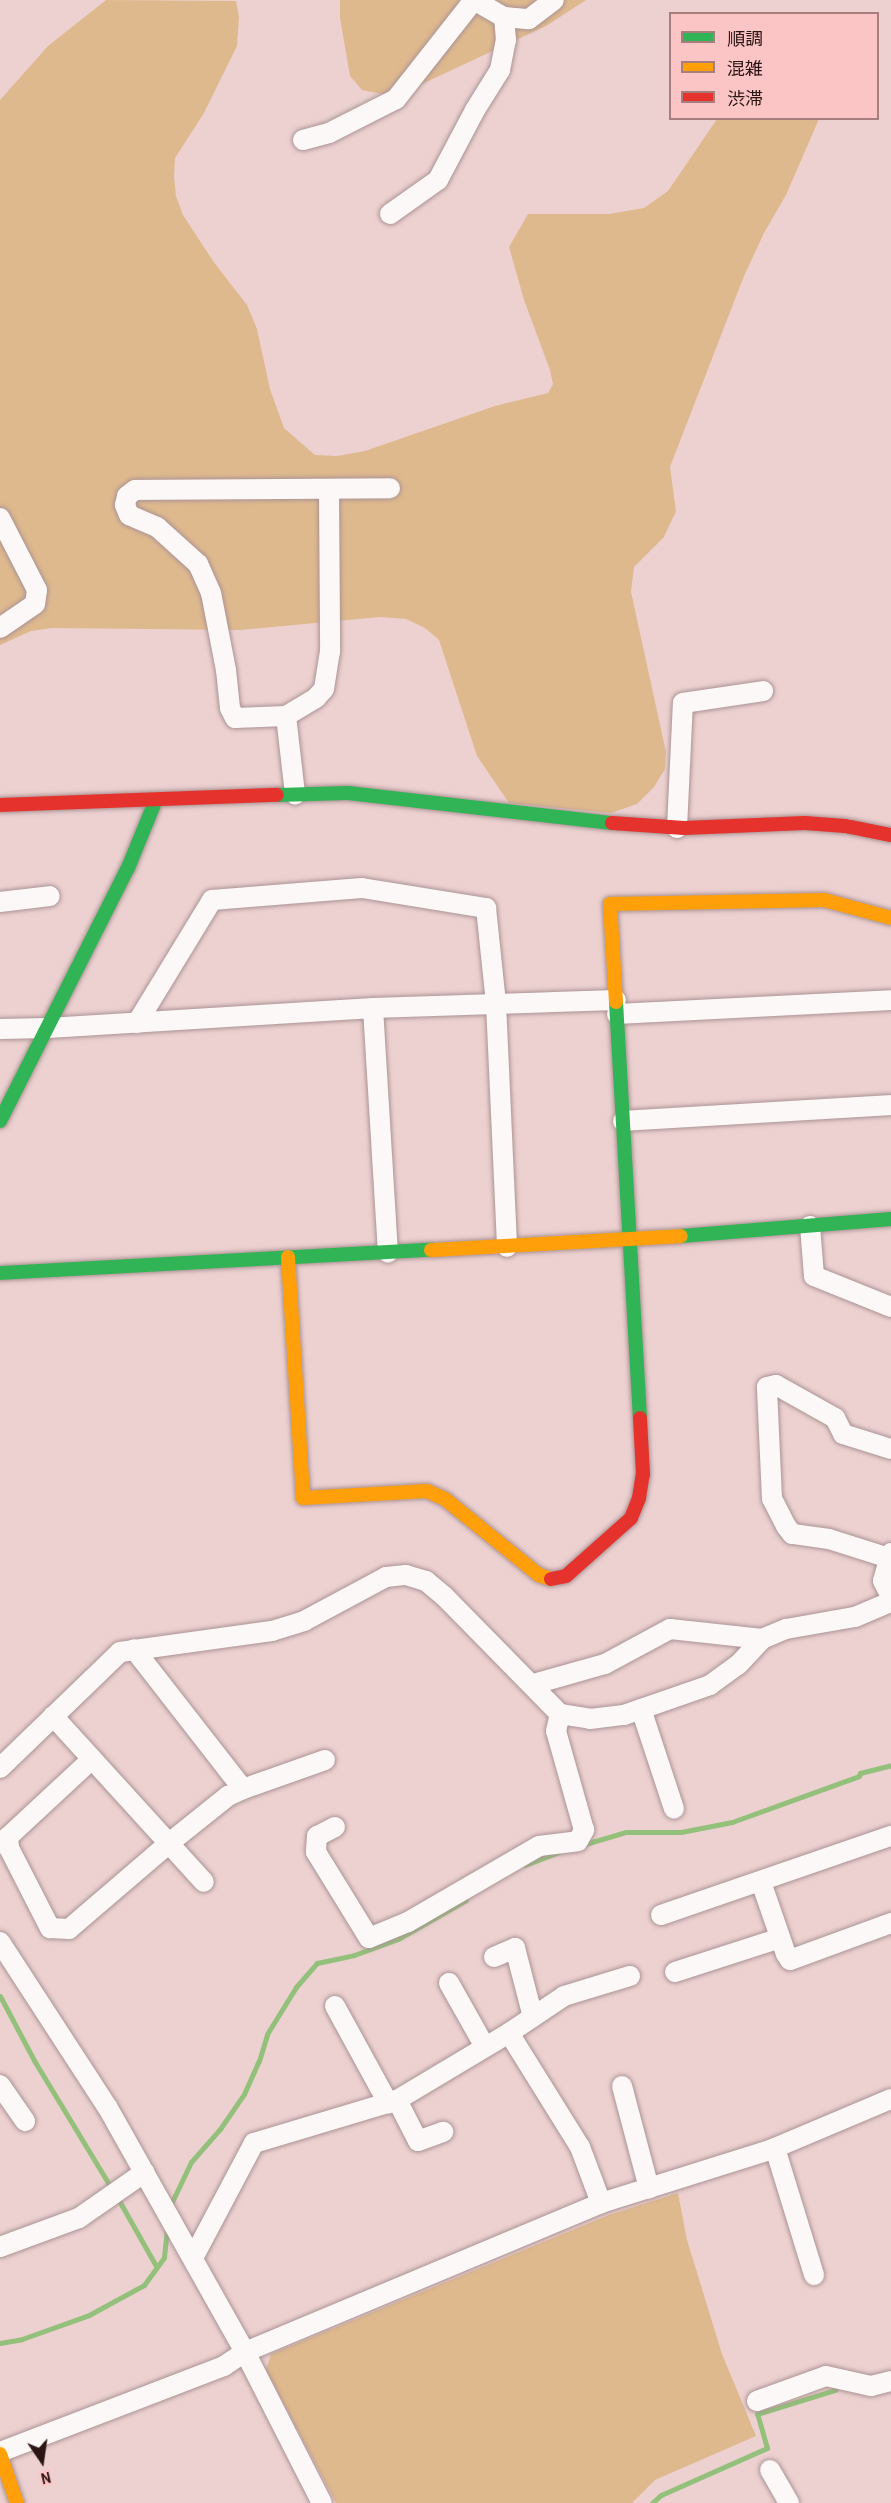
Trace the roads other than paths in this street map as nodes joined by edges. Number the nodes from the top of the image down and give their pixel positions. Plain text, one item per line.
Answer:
1 (554, 0) edge
2 (504, 17) junction
3 (303, 140) dead end
4 (390, 214) dead end
5 (390, 488) dead end
6 (329, 489) junction
7 (1, 524) edge
8 (0, 628) edge
9 (763, 691) dead end
10 (286, 716) junction
11 (295, 794) junction
12 (155, 802) junction
13 (0, 805) edge
14 (677, 828) junction
15 (891, 835) edge
16 (50, 896) dead end
17 (0, 902) edge
18 (891, 918) edge
19 (891, 1000) edge
20 (496, 1003) junction
21 (616, 1007) junction
22 (373, 1008) junction
23 (137, 1023) junction
24 (48, 1028) junction
25 (0, 1029) edge
26 (891, 1105) edge
27 (0, 1121) edge
28 (623, 1121) junction
29 (891, 1219) edge
30 (810, 1226) junction
31 (629, 1240) junction
32 (507, 1247) junction
33 (388, 1253) junction
34 (288, 1257) junction
35 (0, 1273) edge
36 (891, 1307) edge
37 (891, 1449) edge
38 (890, 1555) edge
39 (891, 1597) edge
40 (891, 1602) edge
41 (762, 1640) junction
42 (134, 1649) junction
43 (534, 1684) junction
44 (641, 1708) junction
45 (560, 1714) junction
46 (54, 1716) junction
47 (92, 1759) junction
48 (325, 1760) dead end
49 (0, 1768) edge
50 (243, 1789) junction
51 (674, 1809) dead end
52 (335, 1827) dead end
53 (891, 1836) edge
54 (168, 1844) junction
55 (204, 1882) dead end
56 (761, 1882) junction
57 (661, 1915) dead end
58 (891, 1923) edge
59 (780, 1938) junction
60 (0, 1942) edge
61 (494, 1957) dead end
62 (675, 1972) dead end
63 (630, 1976) dead end
64 (449, 1983) dead end
65 (335, 2006) dead end
66 (533, 2016) junction
67 (509, 2033) junction
68 (485, 2047) junction
69 (0, 2085) edge
70 (622, 2086) dead end
71 (891, 2100) edge
72 (393, 2101) junction
73 (25, 2121) dead end
74 (443, 2132) dead end
75 (775, 2148) junction
76 (145, 2172) junction
77 (649, 2188) junction
78 (601, 2203) junction
79 (0, 2247) edge
80 (193, 2258) junction
81 (814, 2275) dead end
82 (245, 2352) junction
83 (891, 2381) edge
84 (757, 2401) dead end
85 (0, 2453) edge
86 (770, 2470) dead end
87 (17, 2503) edge
88 (322, 2503) edge
89 (789, 2503) edge

1 - 2 street
2 - 3 street
2 - 4 street
5 - 6 street
6 - 10 street
6 - 10 street
7 - 8 street
9 - 14 street
10 - 11 street
11 - 12 street
11 - 14 street
12 - 13 street
12 - 24 street
14 - 15 street
16 - 17 street
18 - 21 street
19 - 21 street
20 - 21 street
20 - 22 street
20 - 23 street
20 - 32 street
21 - 28 street
22 - 23 street
22 - 33 street
23 - 24 street
24 - 25 street
24 - 27 street
26 - 28 street
28 - 31 street
29 - 30 street
30 - 31 street
30 - 36 street
31 - 32 street
31 - 34 street
32 - 33 street
33 - 34 street
34 - 35 street
37 - 38 street
38 - 39 street
40 - 41 street
41 - 43 street
41 - 44 street
42 - 43 street
42 - 46 street
42 - 50 street
43 - 45 street
44 - 45 street
44 - 51 street
45 - 52 street
46 - 47 street
46 - 49 street
47 - 54 street
47 - 54 street
48 - 50 street
50 - 54 street
53 - 56 street
54 - 55 street
56 - 57 street
56 - 59 street
58 - 59 street
59 - 62 street
60 - 76 street
61 - 66 street
63 - 66 street
64 - 68 street
65 - 72 street
66 - 67 street
67 - 68 street
67 - 78 street
68 - 72 street
69 - 73 street
70 - 77 street
71 - 75 street
72 - 74 street
72 - 80 street
75 - 77 street
75 - 81 street
76 - 79 street
76 - 80 street
77 - 78 street
78 - 82 street
80 - 82 street
82 - 85 street
82 - 88 street
83 - 84 street
85 - 87 street
86 - 89 street

